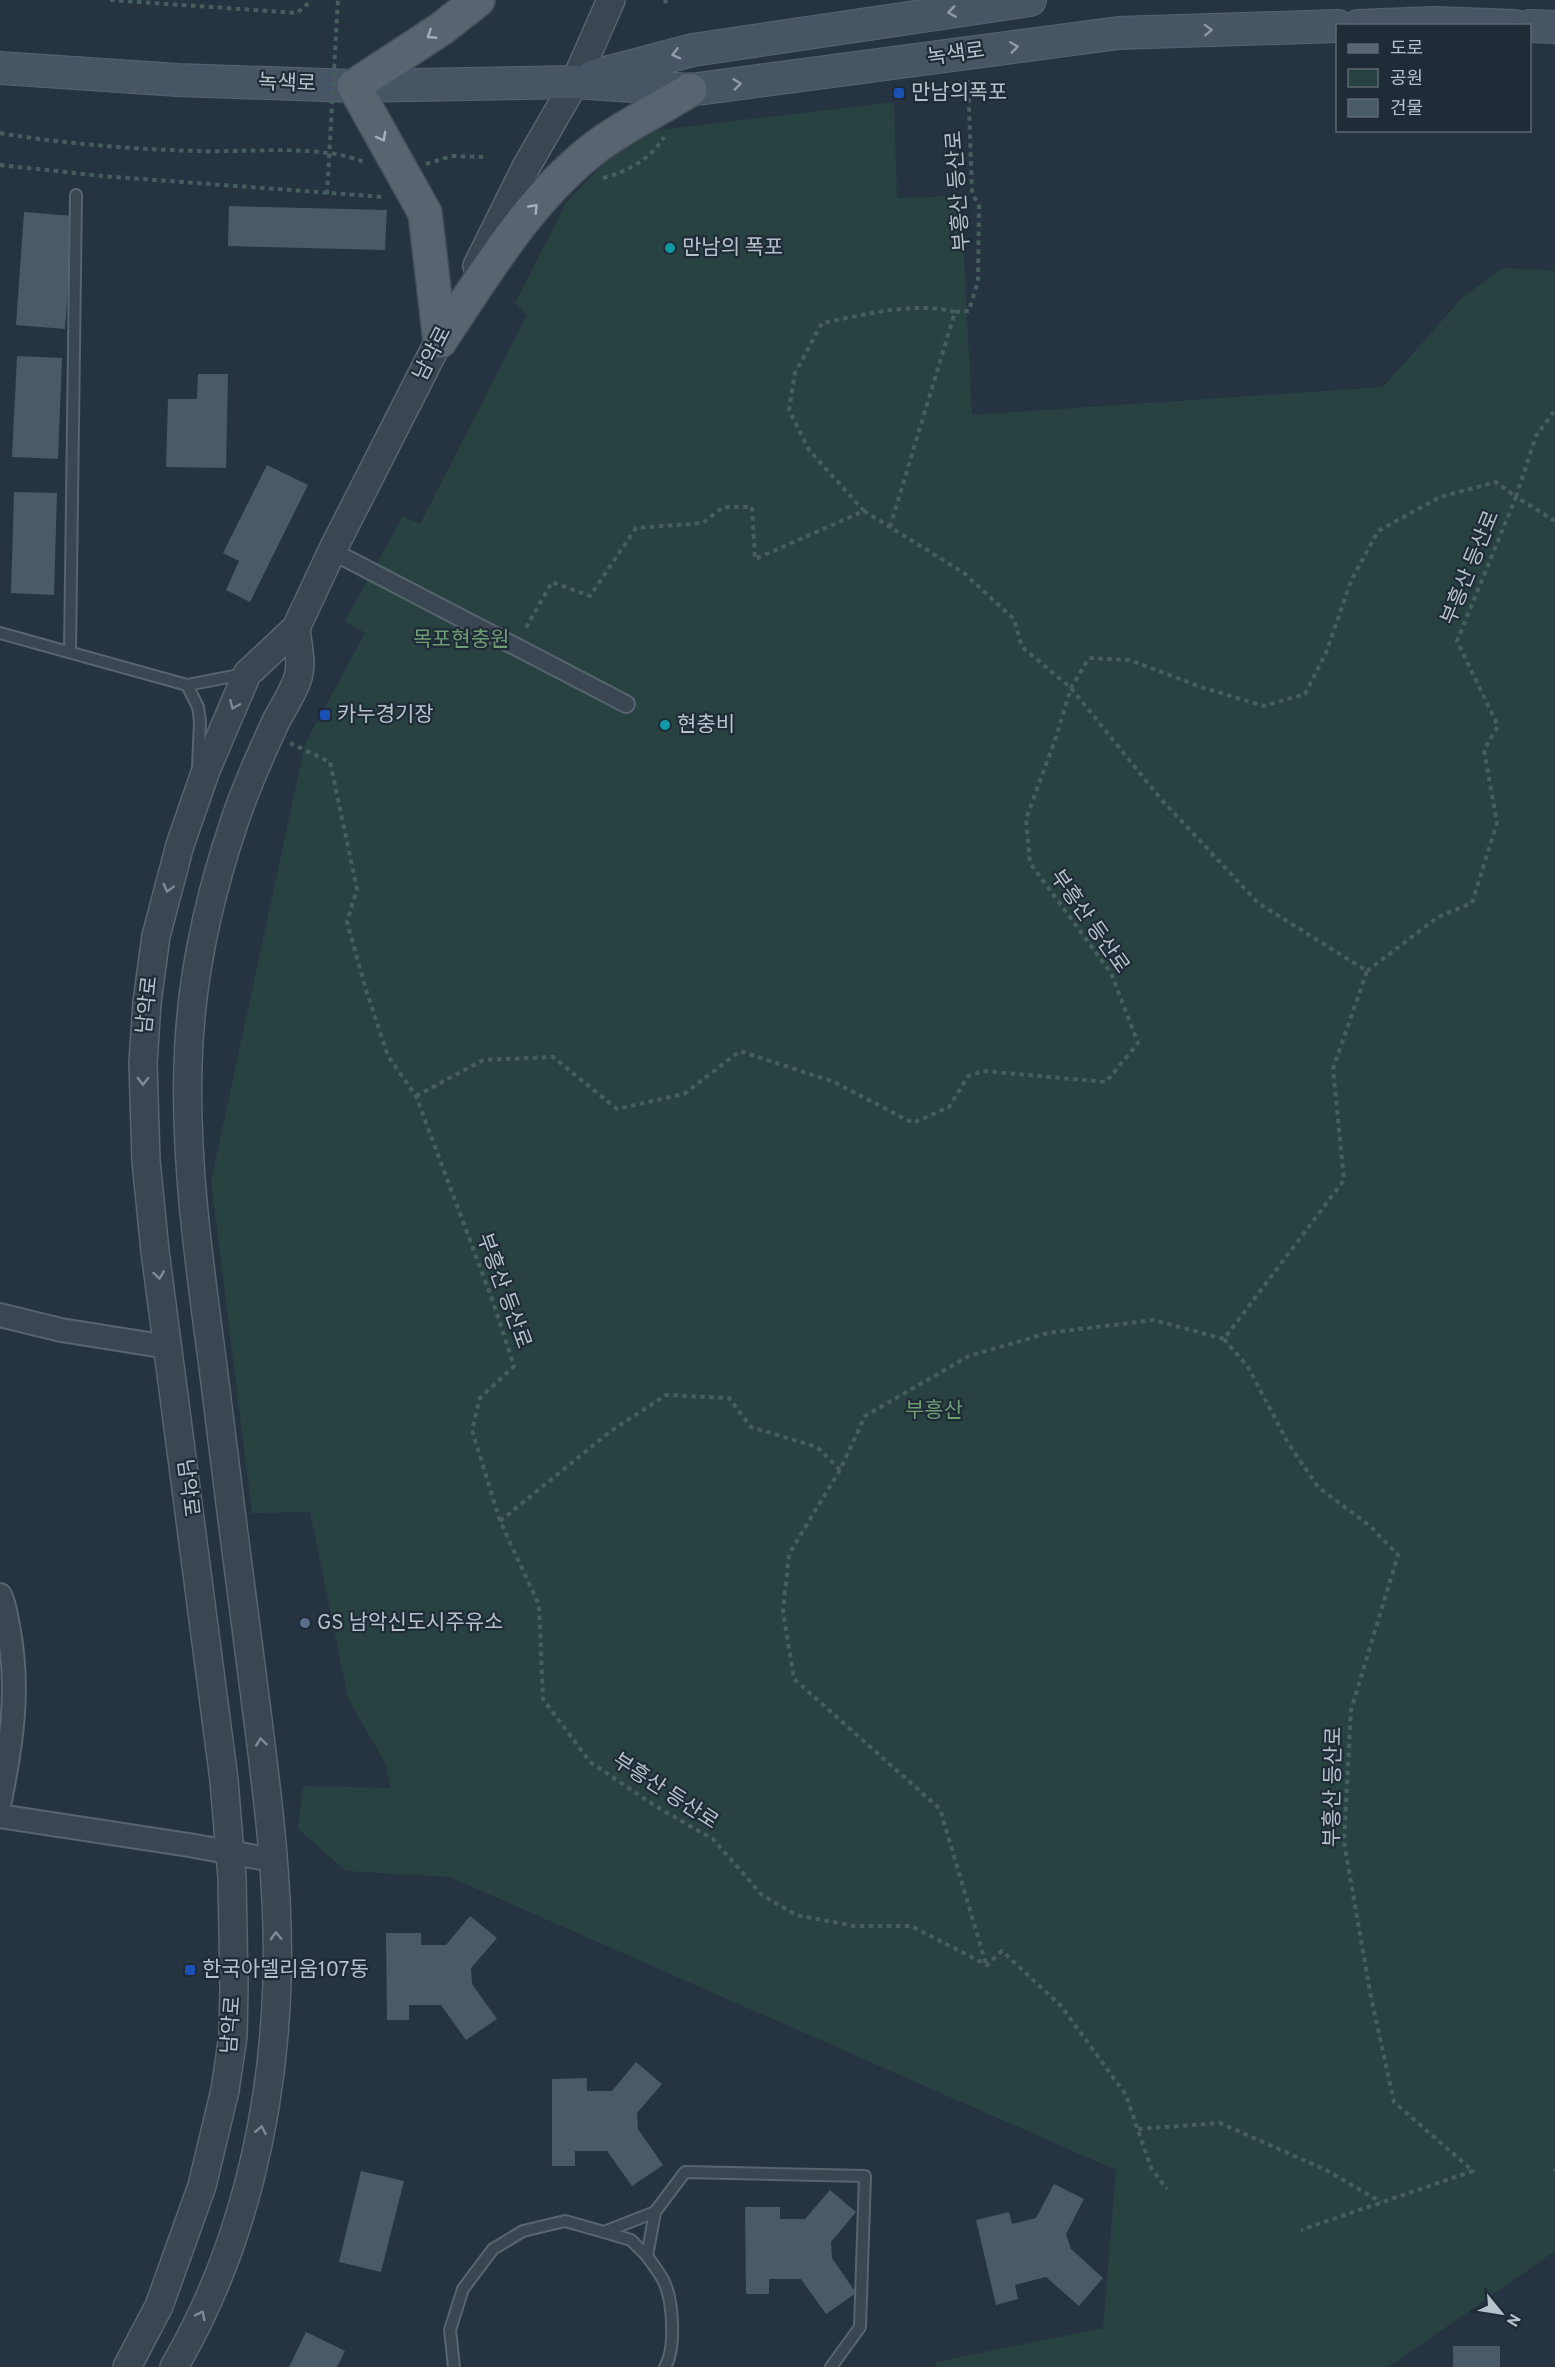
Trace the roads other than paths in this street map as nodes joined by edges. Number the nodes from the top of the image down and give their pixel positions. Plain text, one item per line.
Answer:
1 (478, 0) edge
2 (611, 0) edge
3 (1030, 0) edge
4 (1409, 24) edge
5 (1461, 24) edge
6 (1336, 26) edge
7 (1531, 26) edge
8 (1555, 27) edge
9 (0, 69) edge
10 (575, 81) junction
11 (354, 86) junction
12 (690, 90) junction
13 (76, 195) dead end
14 (440, 341) junction
15 (332, 551) junction
16 (296, 628) junction
17 (0, 633) edge
18 (70, 652) junction
19 (247, 674) junction
20 (187, 685) junction
21 (626, 704) dead end
22 (197, 796) junction
23 (0, 1315) edge
24 (168, 1347) junction
25 (0, 1595) edge
26 (0, 1801) edge
27 (0, 1816) edge
28 (230, 1852) junction
29 (273, 1860) junction
30 (655, 2212) junction
31 (604, 2232) junction
32 (647, 2256) junction
33 (127, 2367) edge
34 (174, 2367) edge
35 (454, 2367) edge
36 (665, 2367) edge
37 (831, 2367) edge

1 -> 11 main road
2 - 10 street, 남악로
3 -> 10 main road, 녹색로
4 - 5 main road
12 -> 6 main road, 녹색로
7 - 8 main road
9 - 11 main road, 녹색로
10 - 11 main road, 녹색로
10 - 12 main road, 녹색로
10 - 14 street, 남악로
11 -> 14 main road
14 -> 12 main road
13 - 18 lane
14 - 15 street, 남악로
15 - 16 street, 남악로
15 - 21 street
16 - 19 street, 남악로
29 -> 16 street, 남악로
17 - 18 lane
18 - 20 lane
19 - 20 lane
19 -> 22 street, 남악로
20 - 22 lane
22 -> 24 street, 남악로
23 - 24 street
24 - 28 street, 남악로
25 - 26 street
27 - 28 street
28 - 29 street
28 - 33 street, 남악로
34 -> 29 street, 남악로
30 - 31 lane
30 - 32 lane
30 - 37 lane
31 - 32 lane
31 - 35 lane
32 - 36 lane

